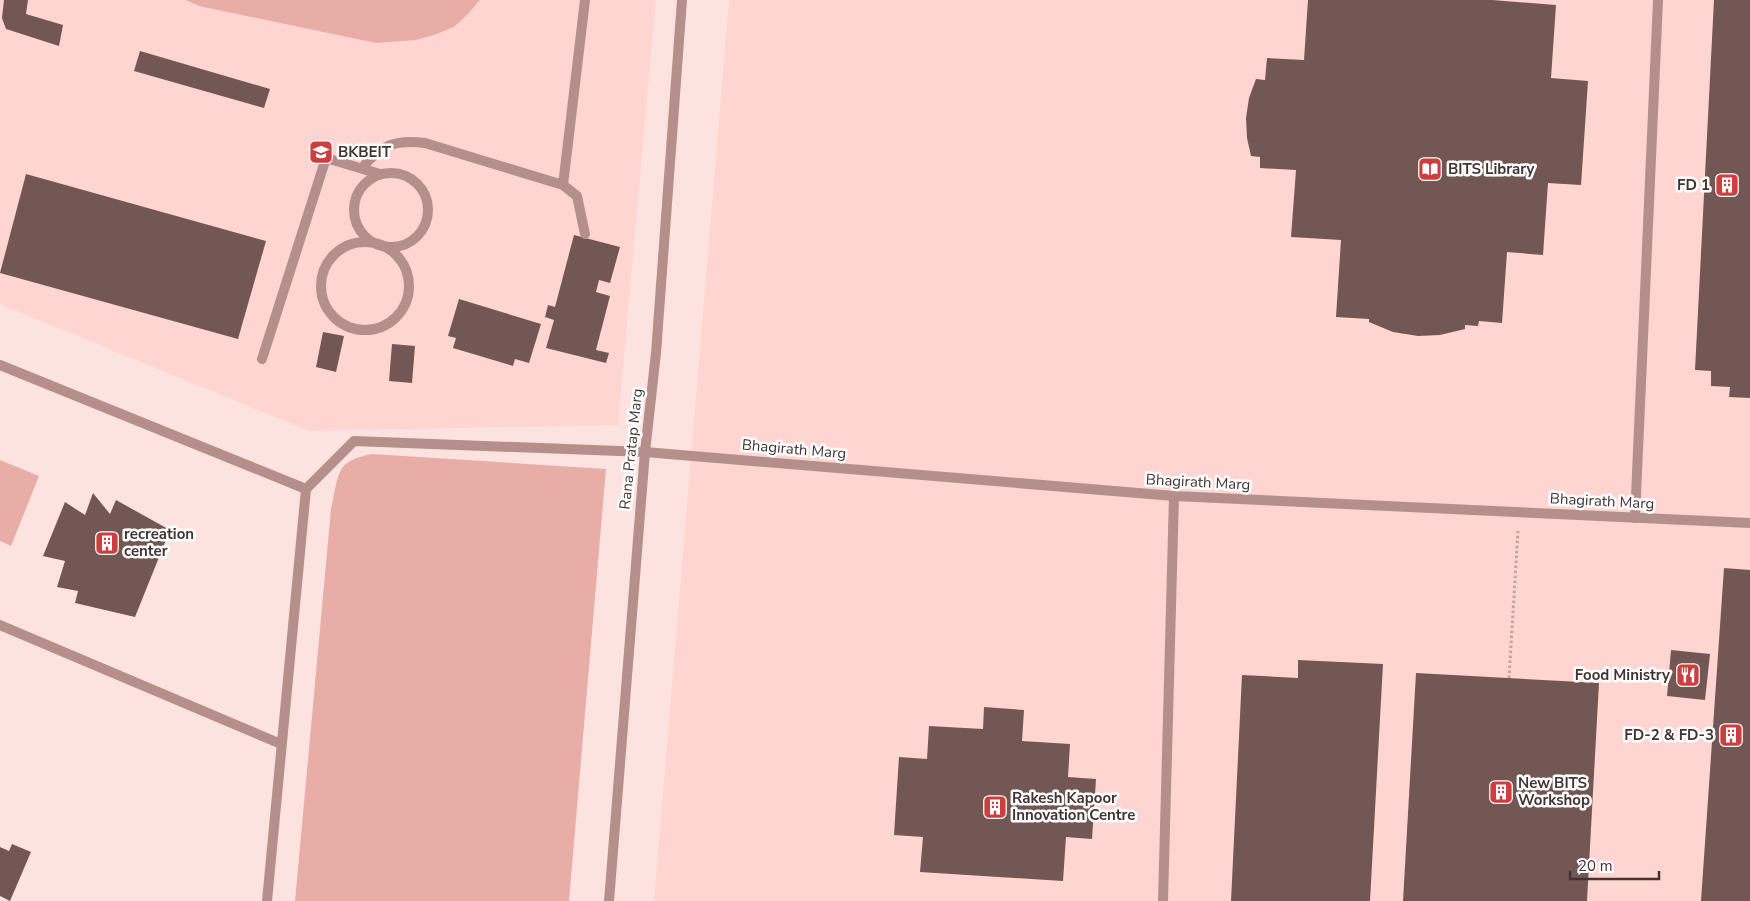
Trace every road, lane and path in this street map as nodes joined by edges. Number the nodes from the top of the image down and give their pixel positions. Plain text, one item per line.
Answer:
1 (585, 0) edge
2 (682, 0) edge
3 (1658, 0) edge
4 (362, 168) junction
5 (380, 174) junction
6 (562, 185) junction
7 (585, 234) dead end
8 (374, 243) junction
9 (262, 359) dead end
10 (0, 366) edge
11 (645, 452) junction
12 (306, 489) junction
13 (1174, 496) junction
14 (1519, 512) junction
15 (1635, 518) junction
16 (1750, 524) edge
17 (0, 626) edge
18 (1509, 678) dead end
19 (281, 744) junction
20 (267, 901) edge
21 (609, 901) edge
22 (1164, 901) edge

1 - 6 street
2 - 11 street, Rana Pratap Marg
3 - 15 street
4 - 5 street
4 - 6 street
4 - 9 street
5 - 8 street
5 - 8 street
6 - 7 street
8 - 8 street
10 - 12 street
11 - 12 street, Bhagirath Marg
11 - 13 street, Bhagirath Marg
11 - 21 street, Rana Pratap Marg
12 - 19 street
13 - 14 street, Bhagirath Marg
13 - 22 street
14 - 15 street, Bhagirath Marg
14 - 18 path
15 - 16 street, Bhagirath Marg
17 - 19 street
19 - 20 street

